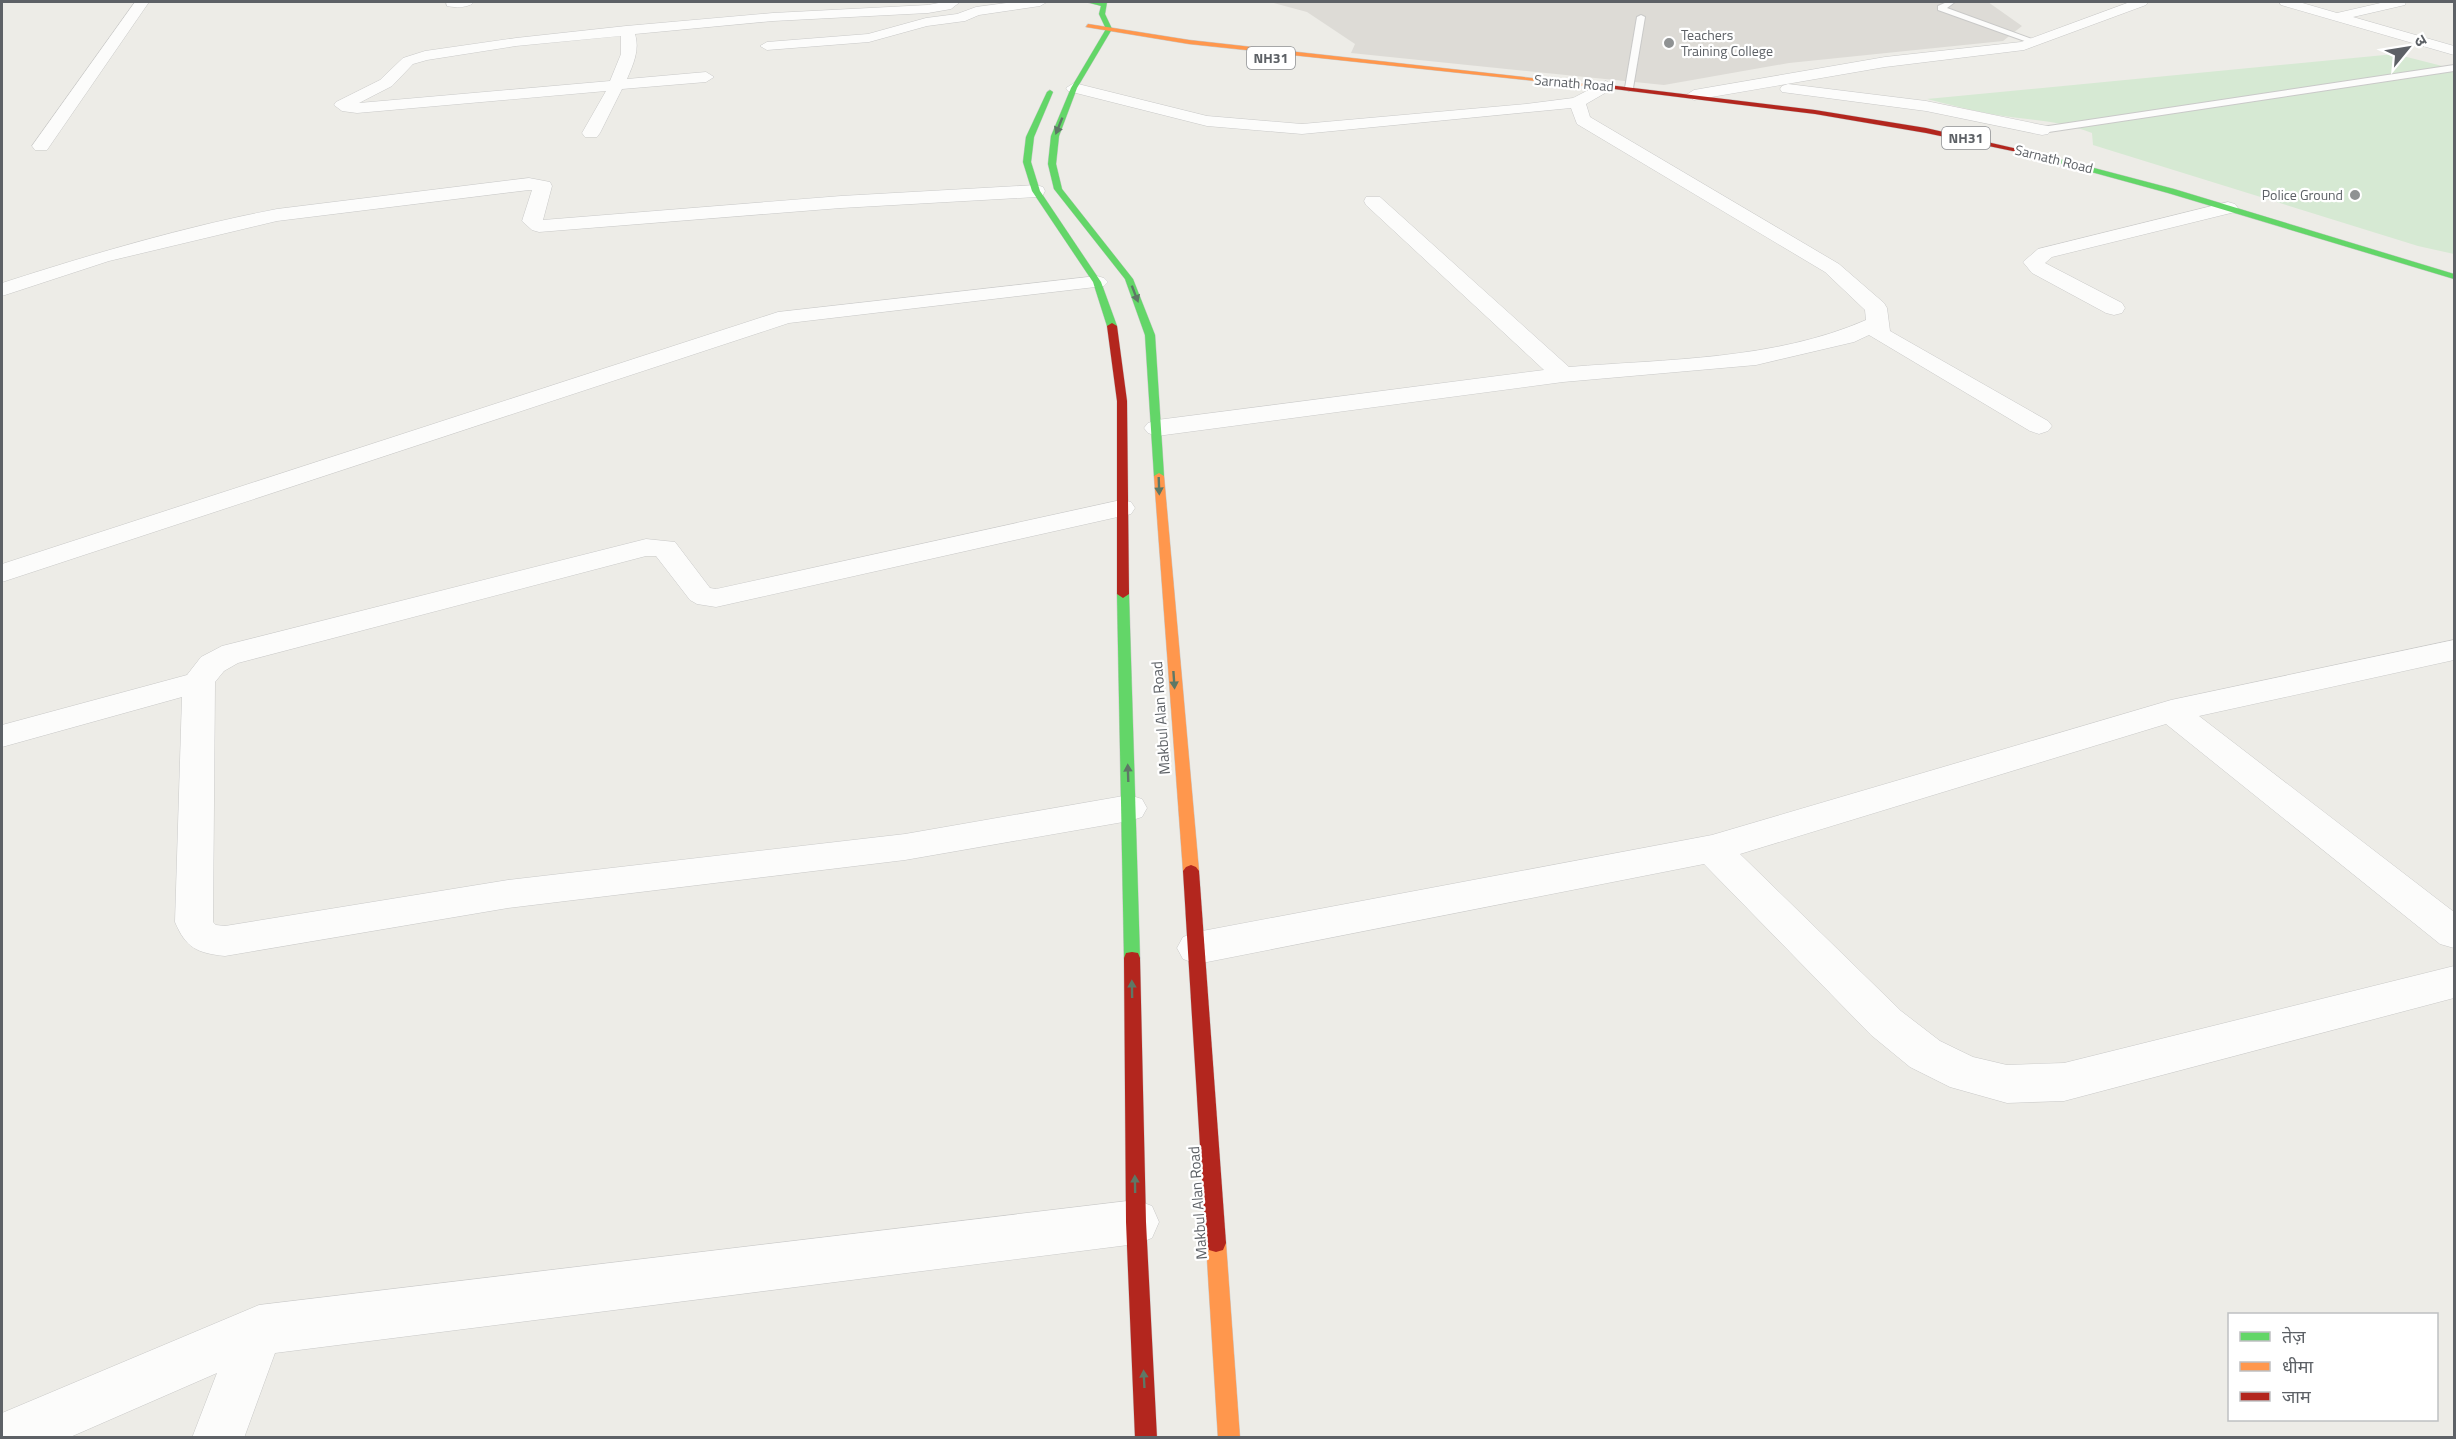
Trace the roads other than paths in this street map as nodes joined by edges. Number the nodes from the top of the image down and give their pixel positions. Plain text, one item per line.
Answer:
1 (142, 2) edge
2 (467, 2) edge
3 (953, 2) edge
4 (1040, 2) edge
5 (1088, 2) edge
6 (1951, 2) edge
7 (2141, 2) edge
8 (2286, 2) edge
9 (2400, 2) edge
10 (452, 3) dead end
11 (1104, 7) edge
12 (2339, 16) junction
13 (1641, 17) dead end
14 (627, 30) junction
15 (1106, 33) junction
16 (2036, 42) junction
17 (766, 46) dead end
18 (2454, 51) edge
19 (2454, 68) edge
20 (706, 77) dead end
21 (1055, 84) dead end
22 (616, 85) junction
23 (1750, 85) junction
24 (1606, 86) junction
25 (1074, 88) junction
26 (1629, 88) junction
27 (1694, 95) junction
28 (1577, 102) junction
29 (2042, 130) junction
30 (591, 133) dead end
31 (2000, 145) junction
32 (41, 146) dead end
33 (1036, 191) junction
34 (1373, 201) dead end
35 (2228, 208) junction
36 (2454, 276) edge
37 (1098, 282) junction
38 (2, 290) edge
39 (2114, 309) dead end
40 (1878, 323) junction
41 (1563, 375) junction
42 (2039, 426) dead end
43 (1157, 428) junction
44 (1121, 508) junction
45 (2, 573) edge
46 (2454, 650) edge
47 (199, 682) junction
48 (2172, 711) junction
49 (2, 736) edge
50 (1129, 808) junction
51 (1712, 849) junction
52 (2454, 933) edge
53 (1197, 948) junction
54 (2454, 982) edge
55 (1136, 1222) junction
56 (259, 1330) junction
57 (5, 1437) edge
58 (218, 1437) edge
59 (1146, 1437) edge
60 (1229, 1437) edge

1 - 32 street
2 - 10 street
3 - 14 street
4 - 17 street
5 - 11 main road
6 - 16 lane
7 - 16 street
8 - 12 street
9 - 12 street
11 - 15 main road
11 - 15 main road, Sarnath Road / NH31
12 - 18 street
13 - 26 lane
14 - 22 street
14 - 22 street
15 - 24 main road, Sarnath Road / NH31
15 - 25 main road, Makbul Alan Road
16 - 23 street
19 - 29 lane
20 - 22 street
21 - 33 main road
22 - 30 street
23 - 27 street
23 - 29 street
24 - 26 main road, Sarnath Road / NH31
24 - 28 street
25 - 28 street
25 -> 43 main road, Makbul Alan Road
26 - 27 main road, Sarnath Road / NH31
27 - 31 main road, Sarnath Road / NH31
28 - 40 street
29 - 31 street
31 - 35 main road, Sarnath Road / NH31
33 - 37 main road
33 - 38 street
34 - 41 street
35 - 36 main road, Sarnath Road / NH31
35 - 39 street
37 - 44 main road
37 - 45 street
40 - 41 street
40 - 42 street
41 - 43 street
43 -> 53 main road, Makbul Alan Road
44 - 47 street
50 -> 44 main road
46 - 48 street
47 - 49 street
47 - 50 street
48 - 51 street
48 - 52 street
55 -> 50 main road
51 - 53 street
51 - 54 street
53 - 60 main road, Makbul Alan Road
55 - 56 street
59 -> 55 main road
56 - 57 street
56 - 58 street

